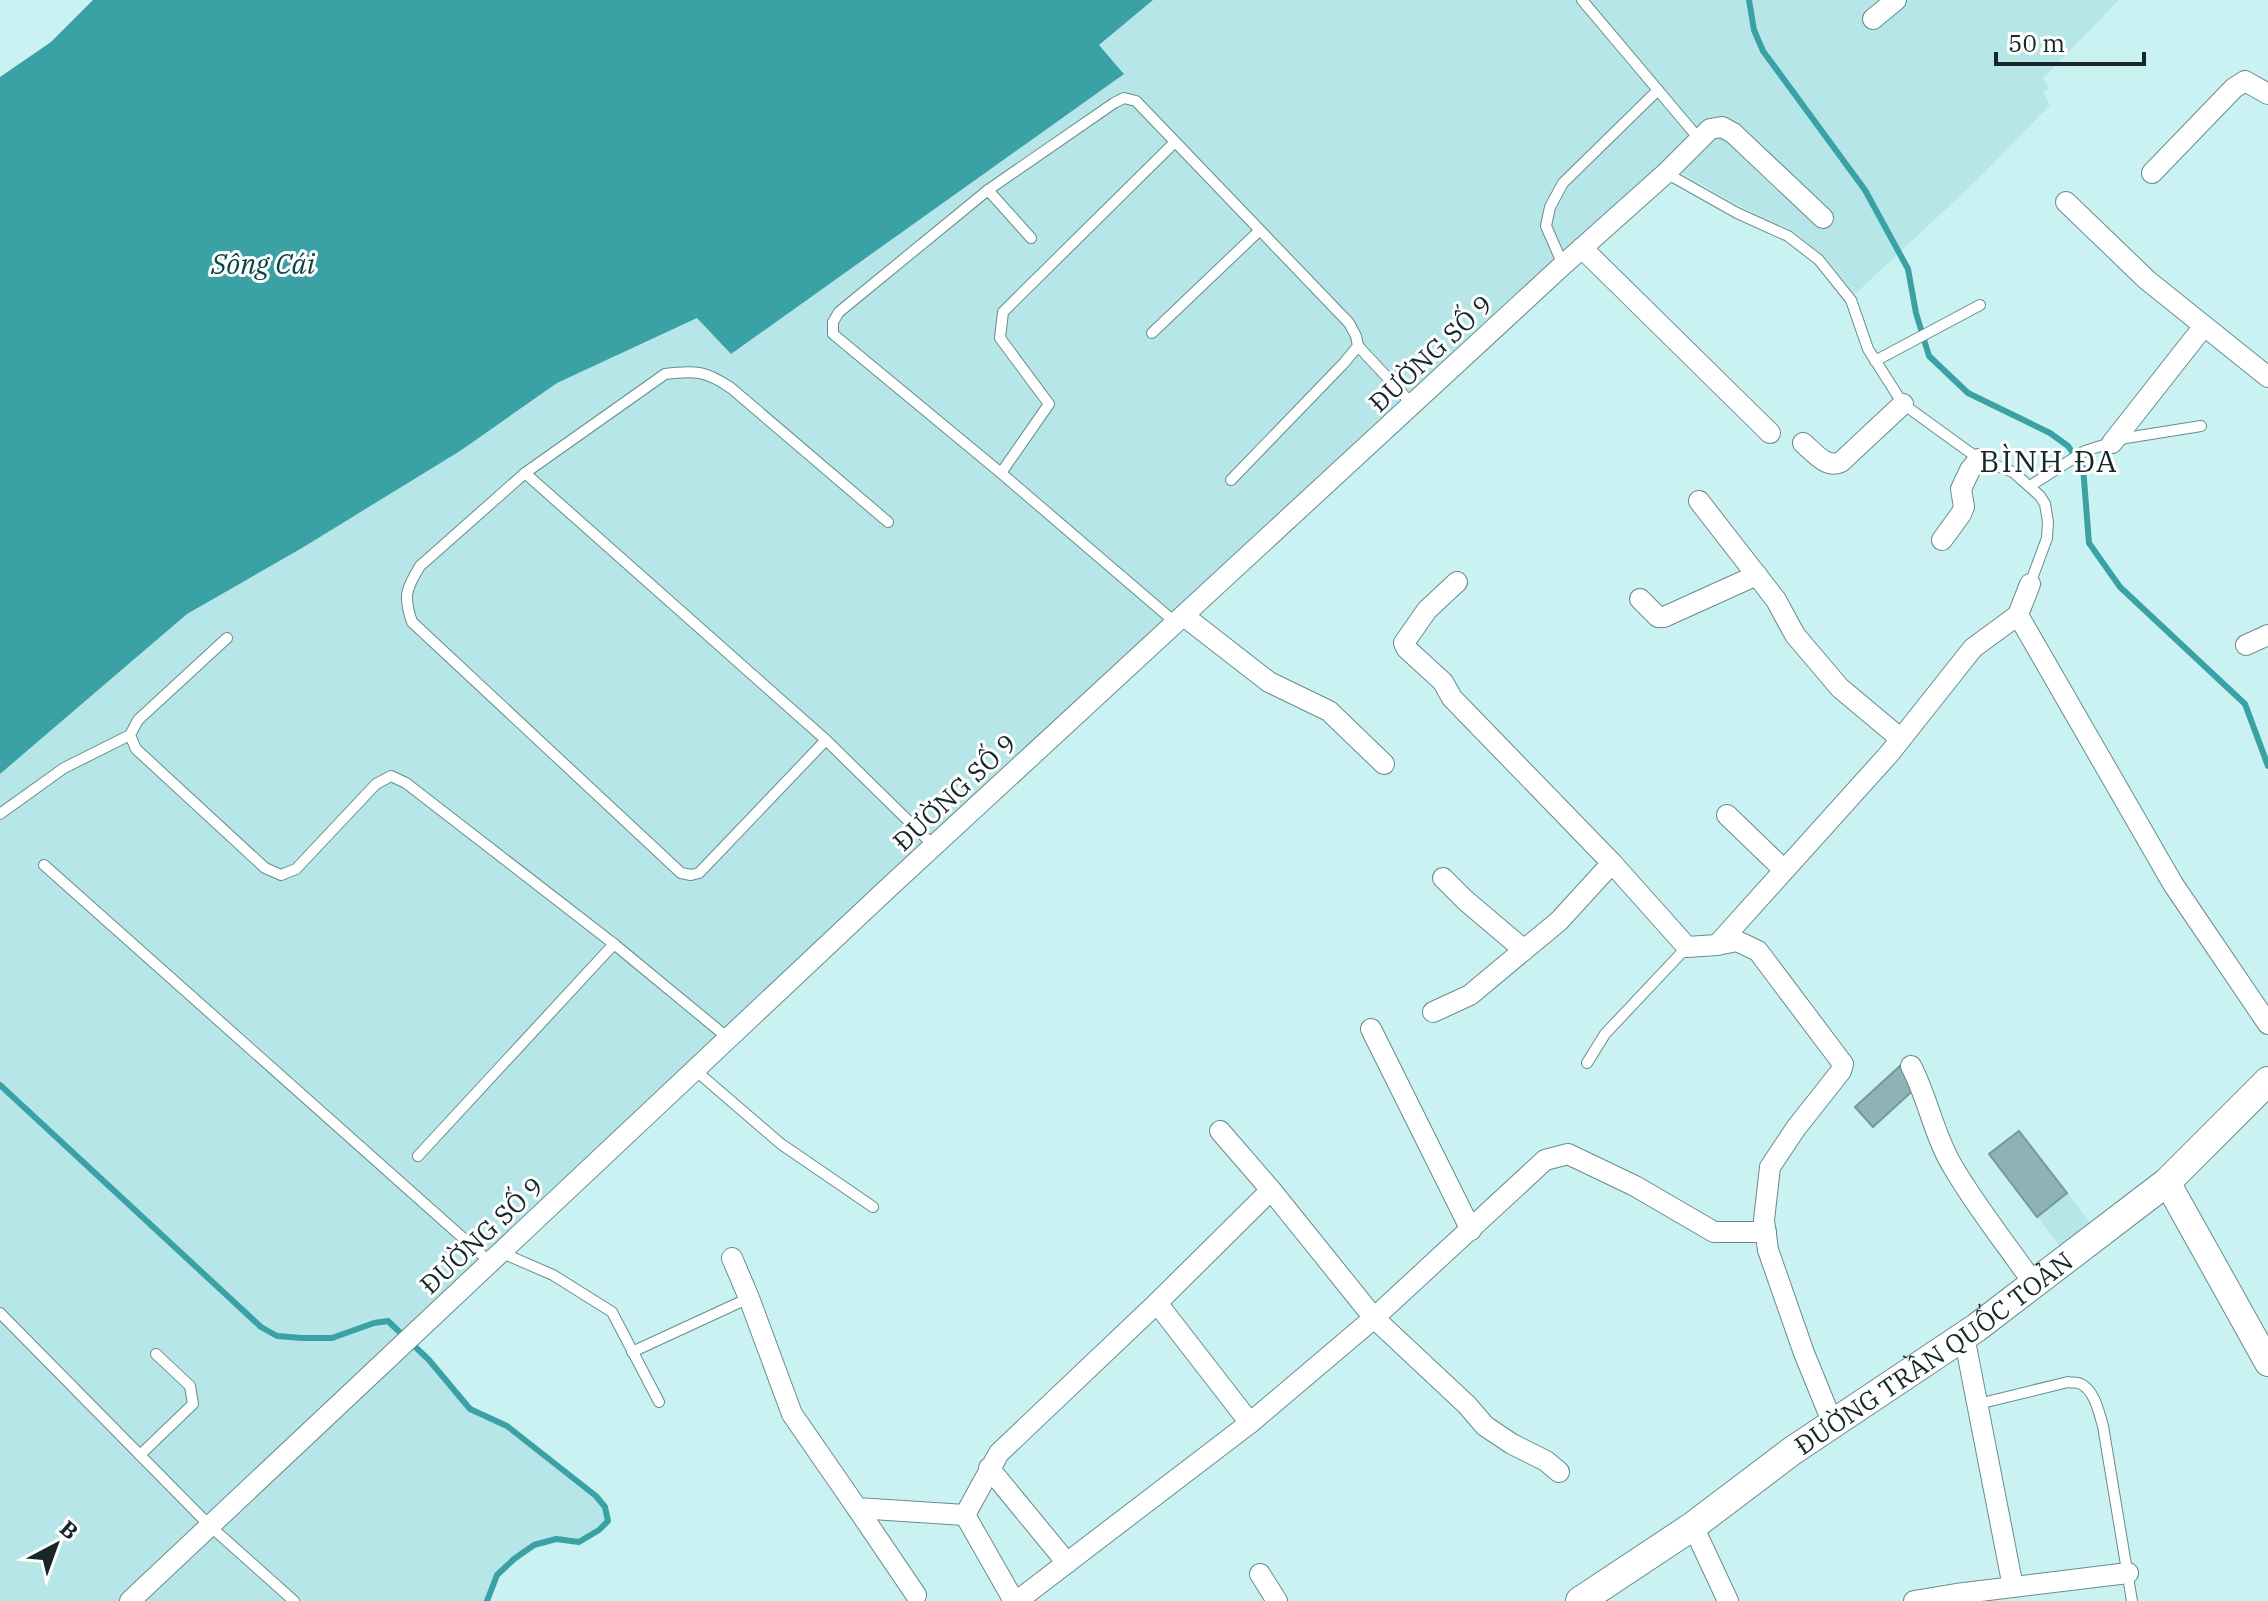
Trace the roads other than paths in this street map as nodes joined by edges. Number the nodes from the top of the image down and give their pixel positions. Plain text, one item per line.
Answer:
1 (1582, 0) edge
2 (1896, 0) edge
3 (1873, 19) dead end
4 (1658, 90) junction
5 (2268, 94) edge
6 (1700, 140) junction
7 (1175, 142) junction
8 (1666, 173) junction
9 (2152, 173) dead end
10 (988, 190) junction
11 (2066, 202) dead end
12 (1823, 218) dead end
13 (1259, 231) junction
14 (1031, 238) dead end
15 (1582, 248) junction
16 (1563, 265) junction
17 (1980, 305) dead end
18 (2204, 326) junction
19 (1152, 333) dead end
20 (1358, 346) junction
21 (1875, 361) junction
22 (2268, 377) edge
23 (1903, 404) junction
24 (1413, 405) junction
25 (2201, 426) dead end
26 (1770, 433) dead end
27 (1803, 443) dead end
28 (2112, 443) junction
29 (1979, 459) junction
30 (525, 473) junction
31 (1001, 473) junction
32 (1231, 480) dead end
33 (2030, 486) junction
34 (1699, 501) dead end
35 (888, 522) dead end
36 (1942, 540) dead end
37 (1757, 575) junction
38 (1457, 582) dead end
39 (2030, 584) joint
40 (1640, 599) dead end
41 (2018, 615) junction
42 (1180, 620) junction
43 (2268, 635) edge
44 (227, 638) dead end
45 (2246, 645) dead end
46 (130, 735) junction
47 (1901, 739) junction
48 (826, 740) junction
49 (1384, 764) dead end
50 (0, 814) edge
51 (1727, 815) dead end
52 (934, 846) junction
53 (1612, 863) junction
54 (44, 865) dead end
55 (1783, 869) junction
56 (1443, 878) dead end
57 (614, 944) junction
58 (1717, 945) junction
59 (1687, 947) junction
60 (1524, 950) junction
61 (1433, 1012) dead end
62 (2268, 1024) edge
63 (1371, 1029) dead end
64 (728, 1038) junction
65 (1587, 1063) dead end
66 (1911, 1066) dead end
67 (695, 1070) junction
68 (2268, 1081) edge
69 (1220, 1131) dead end
70 (418, 1156) dead end
71 (2167, 1182) junction
72 (1271, 1190) junction
73 (873, 1207) dead end
74 (1471, 1230) junction
75 (1766, 1232) junction
76 (495, 1257) junction
77 (732, 1258) dead end
78 (2034, 1284) junction
79 (749, 1298) junction
80 (1157, 1303) junction
81 (0, 1313) edge
82 (1374, 1318) junction
83 (1964, 1336) junction
84 (632, 1352) junction
85 (156, 1354) dead end
86 (2268, 1363) edge
87 (659, 1402) dead end
88 (1978, 1404) junction
89 (1250, 1423) junction
90 (1833, 1424) junction
91 (140, 1455) junction
92 (989, 1468) junction
93 (1559, 1472) dead end
94 (857, 1508) junction
95 (965, 1515) junction
96 (210, 1526) junction
97 (1693, 1526) junction
98 (1067, 1563) junction
99 (2128, 1573) junction
100 (1260, 1574) dead end
101 (2013, 1587) junction
102 (916, 1595) dead end
103 (1957, 1597) edge
104 (130, 1601) edge
105 (294, 1601) edge
106 (1016, 1601) edge
107 (1277, 1601) edge
108 (1580, 1601) edge
109 (1728, 1601) edge
110 (1914, 1601) edge
111 (2132, 1601) edge

1 - 4 lane
2 - 3 street
4 - 6 lane
4 - 16 lane
5 - 9 street
6 - 8 street, ĐƯỜNG SỐ 9
6 - 12 street
7 - 10 lane
7 - 13 lane
7 - 31 lane
8 - 15 street, ĐƯỜNG SỐ 9
8 - 21 lane
10 - 14 lane
10 - 31 lane
11 - 18 street
13 - 19 lane
13 - 20 lane
15 - 16 street, ĐƯỜNG SỐ 9
15 - 26 street
16 - 24 street, ĐƯỜNG SỐ 9
17 - 21 lane
18 - 22 street
18 - 28 street
20 - 24 lane
20 - 32 lane
21 - 23 lane
23 - 27 street
23 - 29 lane
24 - 42 street, ĐƯỜNG SỐ 9
25 - 28 lane
28 - 33 lane
29 - 33 lane
29 - 36 street
30 - 35 lane
30 - 48 lane
30 - 48 lane
31 - 42 lane
33 - 39 lane
34 - 37 street
37 - 40 street
37 - 47 street
38 - 53 street
39 - 41 street
41 - 47 street
41 - 62 street
42 - 49 street
42 - 52 street, ĐƯỜNG SỐ 9
43 - 45 street
44 - 46 lane
46 - 50 lane
46 - 57 lane
47 - 55 street
48 - 52 lane
51 - 55 street
52 - 64 street, ĐƯỜNG SỐ 9
53 - 59 street
53 - 60 street
54 - 76 lane
55 - 58 street
56 - 60 street
57 - 64 lane
57 - 70 lane
58 - 59 street
58 - 75 street
59 - 65 lane
60 - 61 street
63 - 74 street
64 - 67 street, ĐƯỜNG SỐ 9
66 - 78 street
67 - 73 lane
67 - 76 street, ĐƯỜNG SỐ 9
68 - 71 main road, ĐƯỜNG TRẦN QUỐC TOẢN
69 - 72 street
71 - 78 main road, ĐƯỜNG TRẦN QUỐC TOẢN
71 - 86 street
72 - 80 street
72 - 82 street
74 - 75 street
74 - 82 street
75 - 90 street
76 - 84 lane
76 - 96 street, ĐƯỜNG SỐ 9
77 - 79 street
78 - 83 main road, ĐƯỜNG TRẦN QUỐC TOẢN
79 - 84 lane
79 - 94 street
80 - 89 street
80 - 92 street
81 - 91 lane
82 - 89 street
82 - 93 street
83 - 88 street
83 - 90 main road, ĐƯỜNG TRẦN QUỐC TOẢN
84 - 87 lane
85 - 91 lane
88 - 99 lane
88 - 101 street
89 - 98 street
90 - 97 main road, ĐƯỜNG TRẦN QUỐC TOẢN
91 - 96 lane
92 - 95 street
92 - 98 street
94 - 95 street
94 - 102 street
95 - 106 street
96 - 104 street, ĐƯỜNG SỐ 9
96 - 105 lane
97 - 108 main road, ĐƯỜNG TRẦN QUỐC TOẢN
97 - 109 street
98 - 106 street
99 - 101 street
99 - 111 lane
100 - 107 street
101 - 103 street
103 - 110 street

